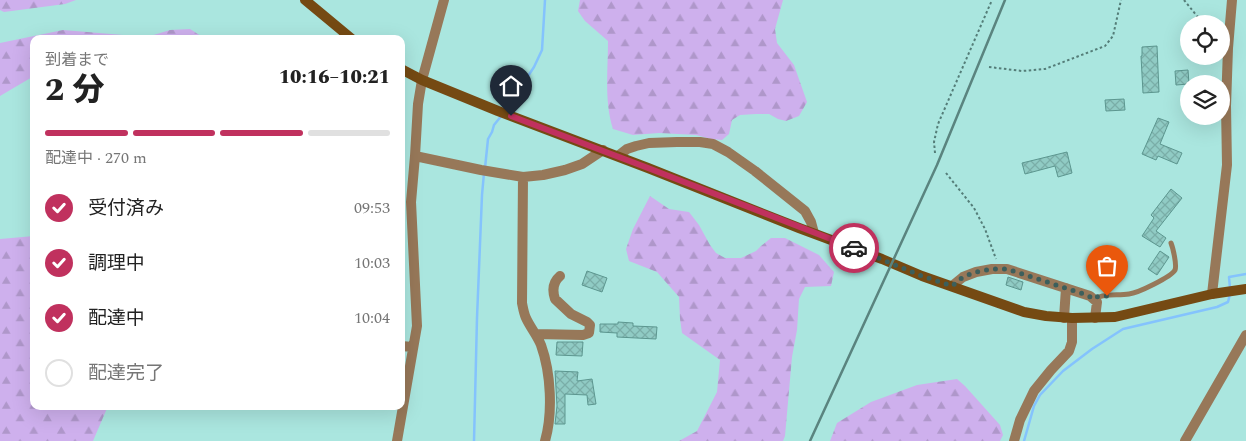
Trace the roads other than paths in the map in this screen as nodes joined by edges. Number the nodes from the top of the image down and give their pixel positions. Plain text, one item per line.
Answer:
1 (305, 0) edge
2 (444, 0) edge
3 (1232, 0) edge
4 (347, 35) edge
5 (405, 71) edge
6 (422, 80) junction
7 (602, 150) junction
8 (415, 156) junction
9 (618, 156) junction
10 (523, 177) junction
11 (814, 233) junction
12 (1171, 242) dead end
13 (560, 276) dead end
14 (952, 286) junction
15 (1066, 288) junction
16 (1246, 288) edge
17 (1212, 294) junction
18 (1094, 299) junction
19 (1068, 318) junction
20 (1095, 318) junction
21 (536, 334) junction
22 (1246, 335) edge
23 (405, 346) edge
24 (413, 347) junction
25 (405, 394) edge
26 (402, 410) edge
27 (397, 441) edge
28 (545, 441) edge
29 (1014, 441) edge
30 (1184, 441) edge

1 - 4 street
2 - 6 street
3 - 17 street
5 - 6 street
6 - 7 street
6 - 8 street
7 - 9 street
7 - 10 street
8 - 10 street
8 - 24 street
9 - 11 street
9 - 11 street
10 - 21 street
11 - 14 street
12 - 18 lane
13 - 21 street
14 - 15 street
14 - 19 street
15 - 18 street
15 - 19 street
16 - 17 street
17 - 20 street
18 - 20 street
19 - 20 street
19 - 29 street
21 - 28 street
22 - 30 street
23 - 24 street
24 - 25 street
26 - 27 street

